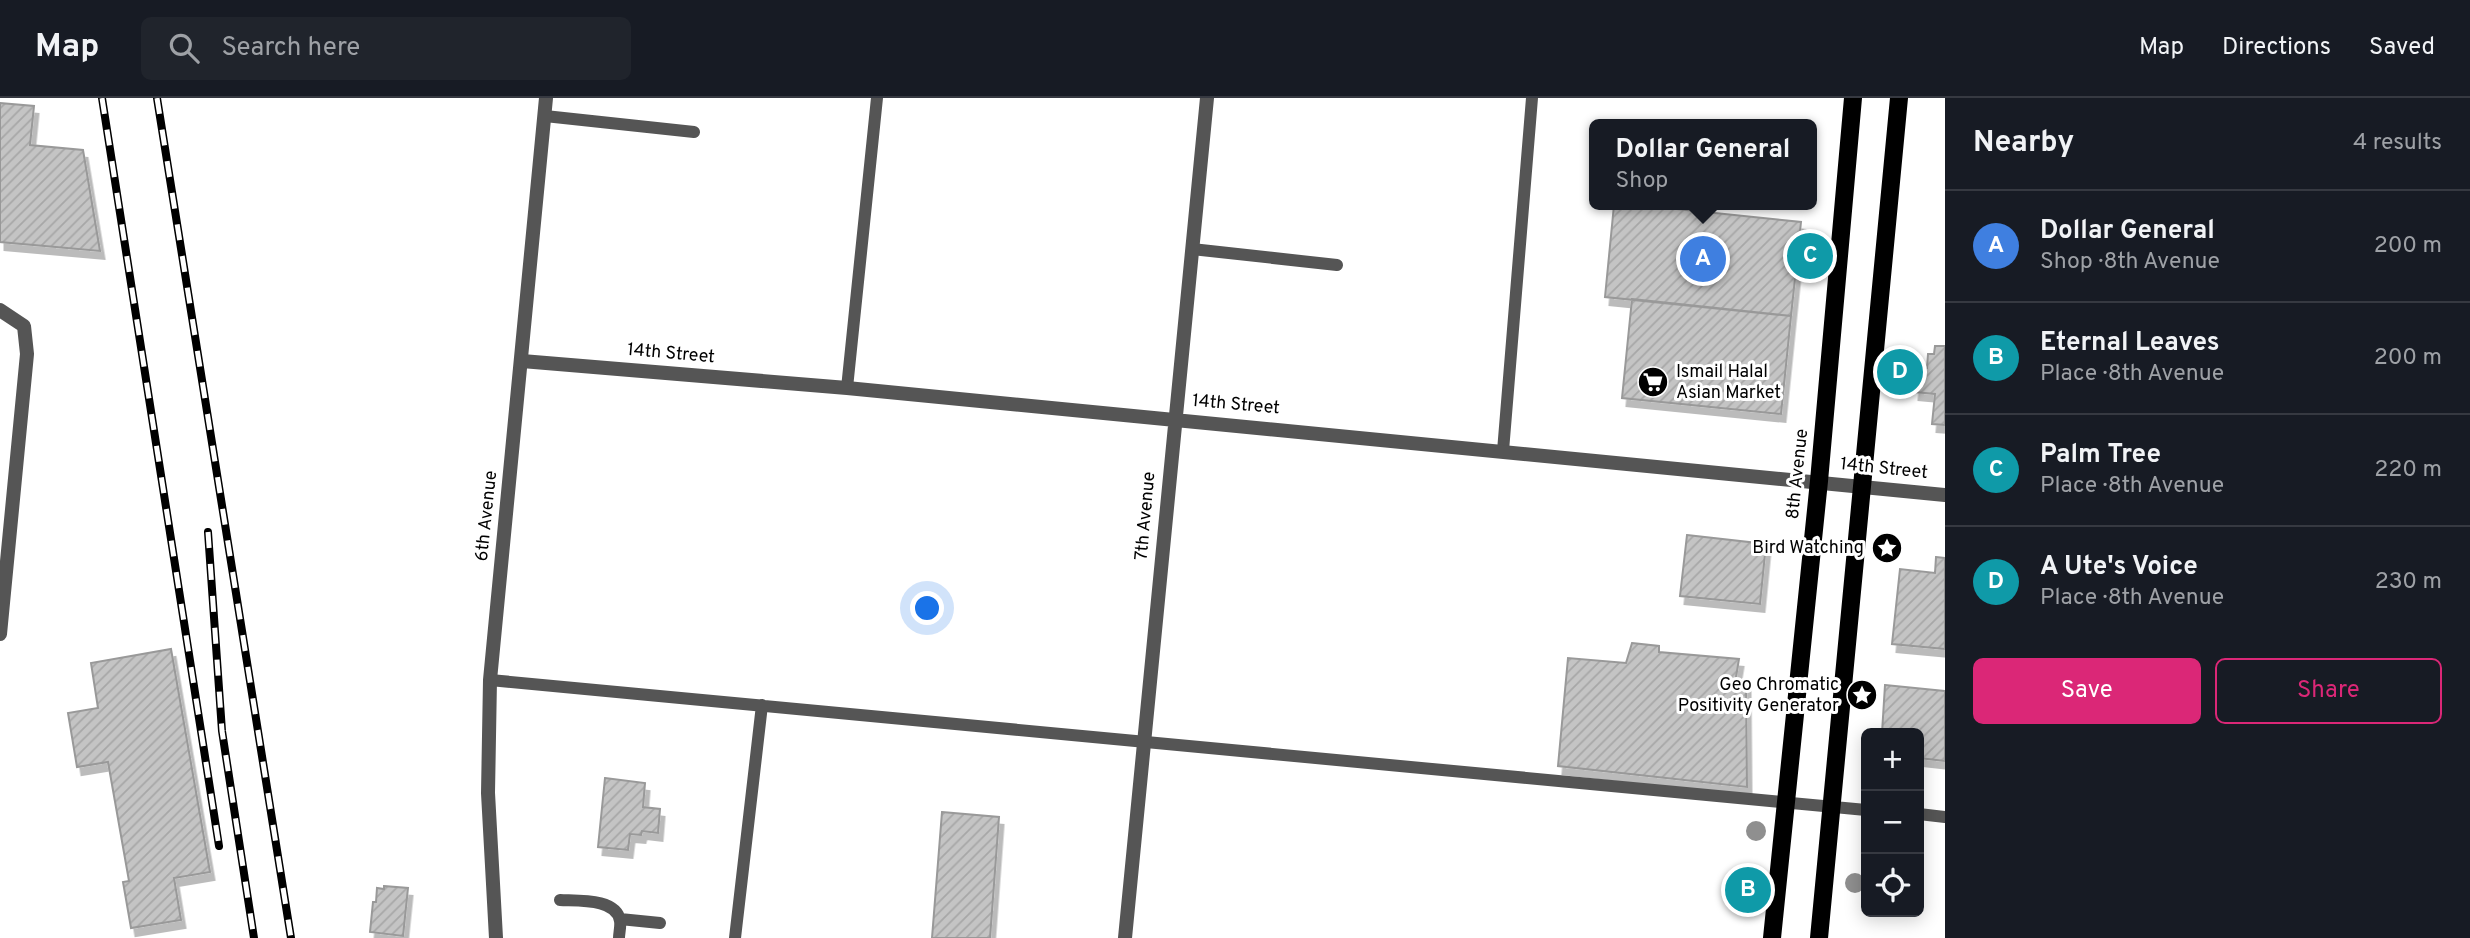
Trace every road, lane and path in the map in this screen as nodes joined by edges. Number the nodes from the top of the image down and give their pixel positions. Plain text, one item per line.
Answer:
1 (546, 98) edge
2 (877, 98) edge
3 (1207, 98) edge
4 (1532, 98) edge
5 (1853, 98) edge
6 (1899, 98) edge
7 (545, 116) junction
8 (694, 132) dead end
9 (1192, 249) junction
10 (1336, 265) dead end
11 (0, 310) edge
12 (522, 361) junction
13 (846, 388) junction
14 (1175, 419) junction
15 (1503, 451) junction
16 (1819, 481) junction
17 (1863, 486) junction
18 (1945, 495) edge
19 (0, 634) edge
20 (490, 680) junction
21 (762, 705) junction
22 (1144, 740) junction
23 (1786, 801) junction
24 (1832, 808) junction
25 (1861, 810) edge
26 (1924, 815) edge
27 (1945, 817) edge
28 (561, 900) dead end
29 (620, 919) junction
30 (660, 923) dead end
31 (496, 938) edge
32 (619, 938) edge
33 (735, 938) edge
34 (1125, 938) edge
35 (1772, 938) edge
36 (1819, 938) edge

1 - 7 street, 6th Avenue
2 - 13 lane
3 - 9 street, 7th Avenue
4 - 15 lane
5 - 16 main road, 8th Avenue
6 - 17 main road
7 - 8 lane
7 - 12 street, 6th Avenue
9 - 10 lane
9 - 14 street, 7th Avenue
11 - 19 street
12 - 13 street, 14th Street
12 - 20 street, 6th Avenue
13 - 14 street, 14th Street
14 - 15 street, 14th Street
14 - 22 street, 7th Avenue
15 - 16 street, 14th Street
16 - 17 street, 14th Street
16 - 23 main road, 8th Avenue
17 - 18 street, 14th Street
17 - 24 main road
20 - 21 lane
20 - 31 street, 6th Avenue
21 - 22 lane
21 - 33 lane
22 - 23 lane
22 - 34 street, 7th Avenue
23 - 24 lane
23 - 35 main road, 8th Avenue
24 - 25 lane
24 - 36 main road
26 - 27 lane
28 - 29 lane
29 - 30 lane
29 - 32 lane

